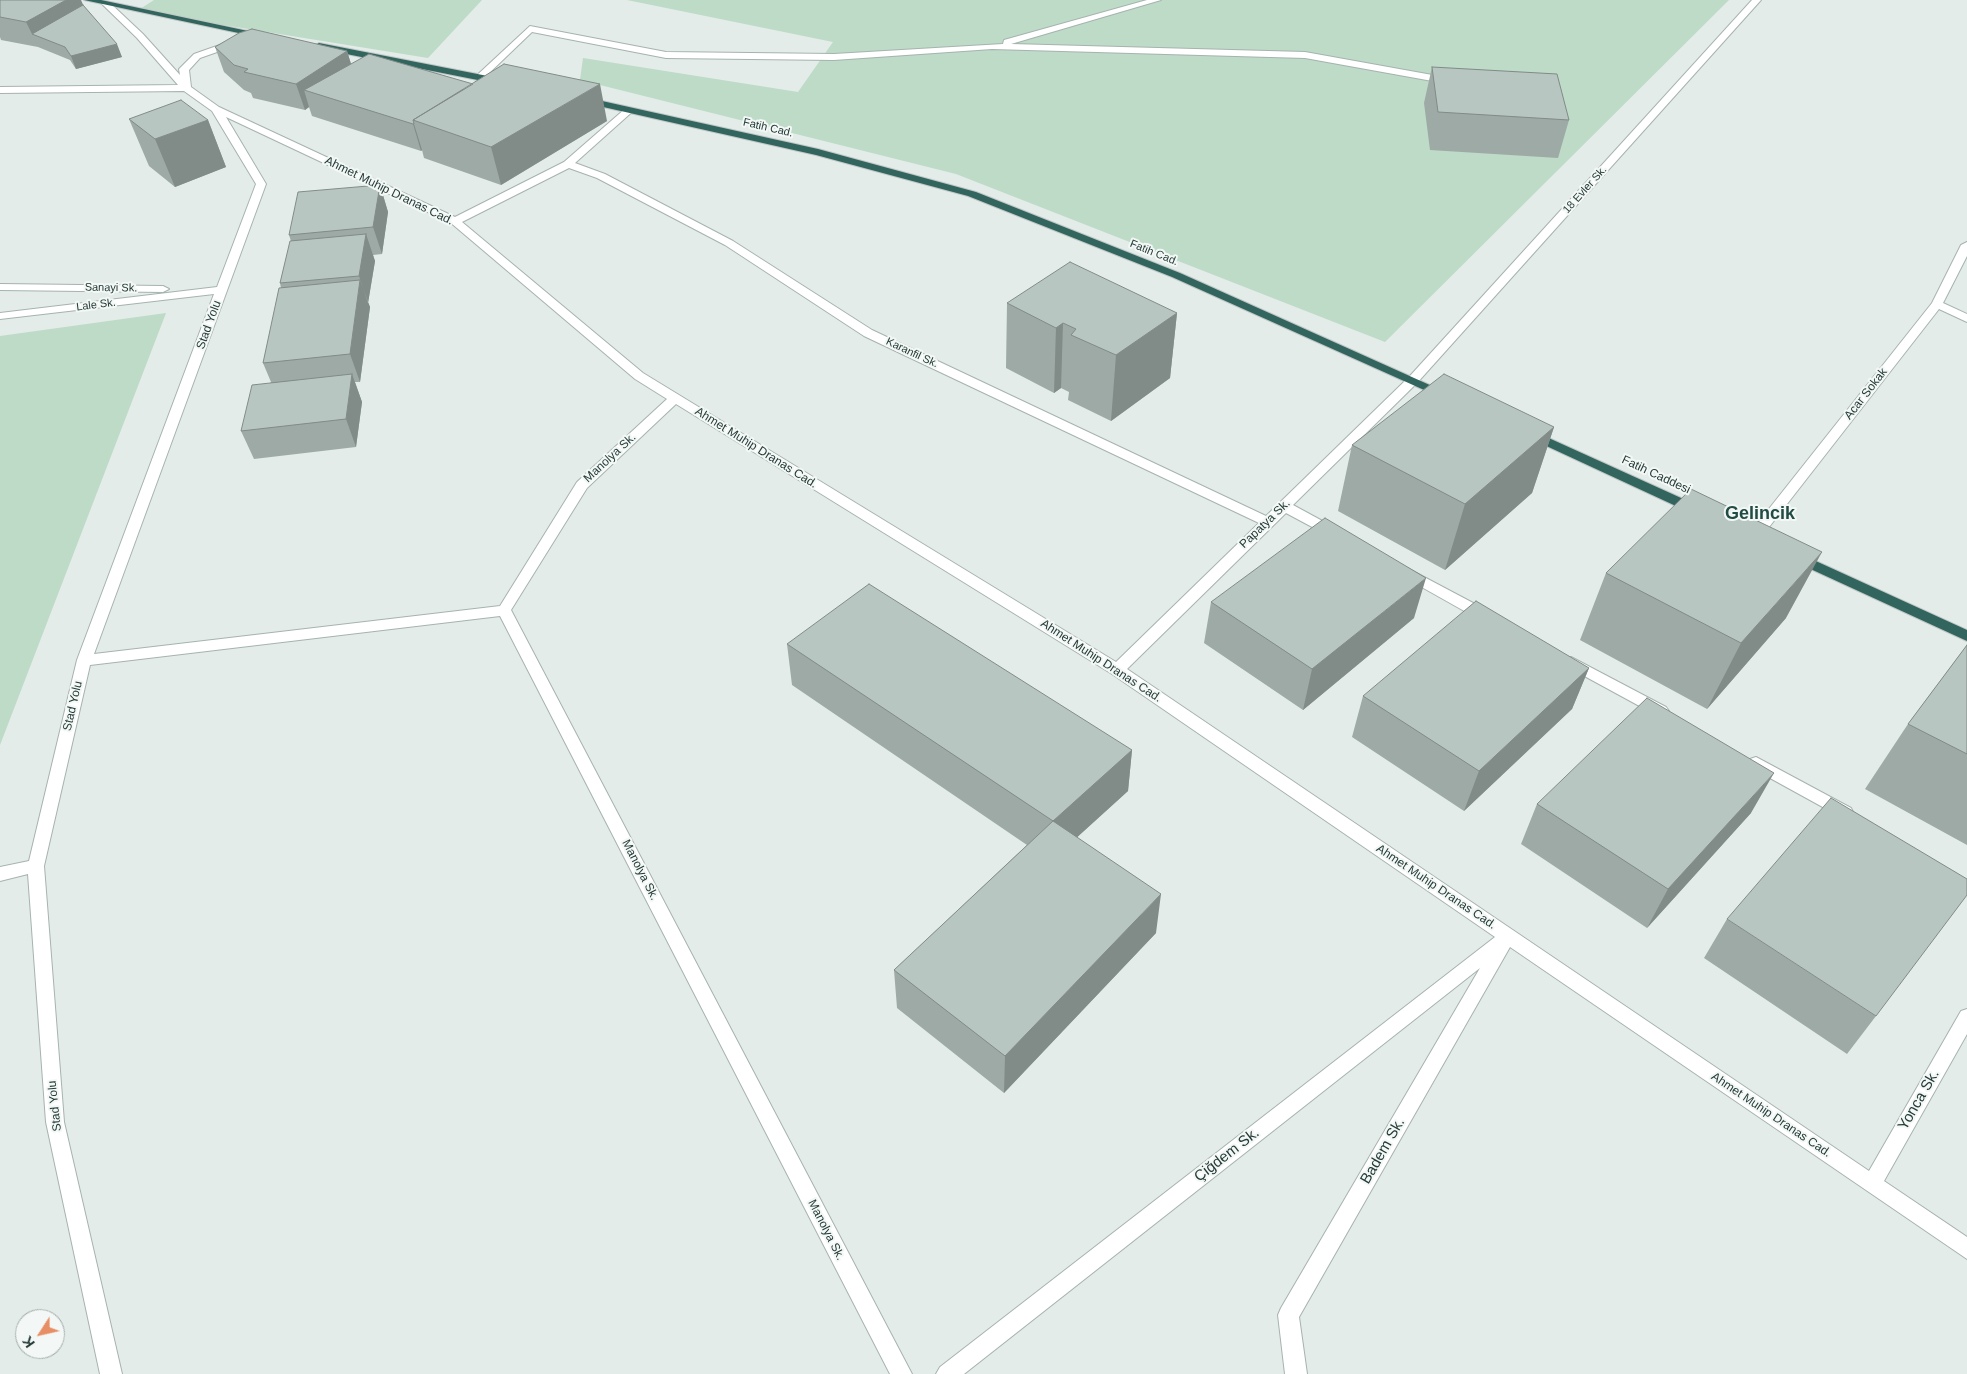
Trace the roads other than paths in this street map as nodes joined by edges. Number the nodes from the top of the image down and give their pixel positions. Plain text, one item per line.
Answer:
1 (88, 0) edge
2 (1157, 0) edge
3 (1757, 0) edge
4 (106, 4) junction
5 (267, 36) joint
6 (310, 44) edge
7 (992, 46) junction
8 (480, 76) junction
9 (1460, 83) edge
10 (517, 85) edge
11 (186, 88) junction
12 (0, 90) edge
13 (573, 97) edge
14 (216, 109) junction
15 (629, 110) junction
16 (568, 164) junction
17 (455, 221) junction
18 (1967, 245) edge
19 (0, 287) edge
20 (222, 290) junction
21 (1937, 304) junction
22 (0, 316) edge
23 (1967, 318) edge
24 (1413, 380) junction
25 (674, 398) junction
26 (1457, 400) edge
27 (1518, 428) edge
28 (1284, 506) junction
29 (1710, 517) edge
30 (1268, 522) junction
31 (1754, 537) edge
32 (1346, 539) edge
33 (1780, 549) edge
34 (1398, 568) edge
35 (504, 610) junction
36 (1503, 625) edge
37 (1967, 636) edge
38 (1556, 654) edge
39 (84, 660) junction
40 (1117, 670) junction
41 (1678, 721) edge
42 (1739, 754) edge
43 (1862, 821) edge
44 (36, 866) junction
45 (0, 874) edge
46 (1508, 936) junction
47 (1967, 1017) edge
48 (1872, 1184) junction
49 (1967, 1249) edge
50 (111, 1374) edge
51 (902, 1374) edge
52 (947, 1374) edge
53 (1296, 1374) edge

1 - 4 highway
2 - 7 street
3 - 24 street, 18 Evler Sk.
4 - 5 highway
4 - 11 street, Stad Yolu
5 - 11 street
6 - 8 highway
7 - 8 street
7 - 9 street
8 - 10 highway
11 - 12 street
11 - 14 street, Stad Yolu
13 - 15 highway, Fatih Cad.
14 - 17 street, Ahmet Muhip Dranas Cad.
14 - 20 street, Stad Yolu
15 - 16 street
15 - 24 highway, Fatih Cad.
16 - 17 street
16 - 30 street, Karanfil Sk.
17 - 25 street, Ahmet Muhip Dranas Cad.
18 - 21 street, Acar Sokak
19 - 20 street, Sanayi Sk.
20 - 22 street, Lale Sk.
20 - 39 street, Stad Yolu
21 - 23 street
21 - 31 street, Acar Sokak
24 - 26 highway
24 - 28 street, Papatya Sk.
25 - 35 street, Manolya Sk.
25 - 40 street, Ahmet Muhip Dranas Cad.
27 - 29 highway, Fatih Caddesi
28 - 30 street, Papatya Sk.
28 - 32 street
30 - 40 street, Papatya Sk.
33 - 37 highway
34 - 36 street
35 - 39 street
35 - 51 street, Manolya Sk.
38 - 41 street
39 - 44 street, Stad Yolu
40 - 46 street, Ahmet Muhip Dranas Cad.
42 - 43 street
44 - 45 street
44 - 50 street, Stad Yolu
46 - 48 street, Ahmet Muhip Dranas Cad.
46 - 52 street, Çiğdem Sk.
46 - 53 street, Badem Sk.
47 - 48 street, Yonca Sk.
48 - 49 street, Ahmet Muhip Dranas Cad.

